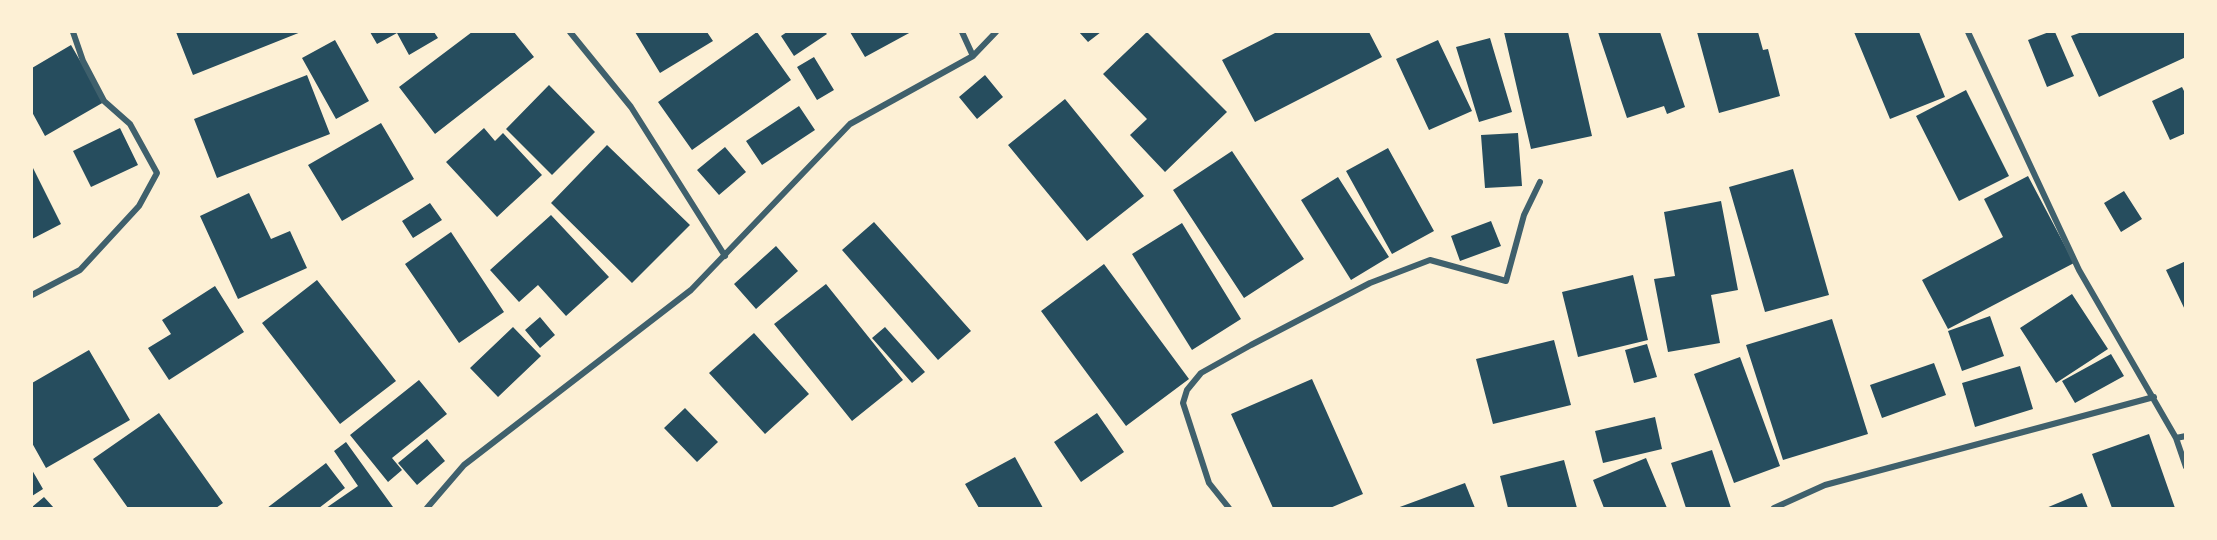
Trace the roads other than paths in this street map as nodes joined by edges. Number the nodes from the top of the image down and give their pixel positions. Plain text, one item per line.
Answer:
1 (73, 32) edge
2 (570, 32) edge
3 (962, 32) edge
4 (996, 32) edge
5 (1968, 32) edge
6 (973, 56) junction
7 (1540, 182) dead end
8 (725, 256) junction
9 (32, 295) edge
10 (2154, 398) junction
11 (2186, 436) edge
12 (2176, 438) junction
13 (2186, 467) edge
14 (431, 508) edge
15 (1229, 508) edge
16 (1774, 508) edge

1 - 9 street
2 - 8 street
3 - 6 street
4 - 6 street
5 - 10 street
6 - 8 street
7 - 15 street
8 - 14 street
10 - 12 street
10 - 16 street
11 - 12 street
12 - 13 street

